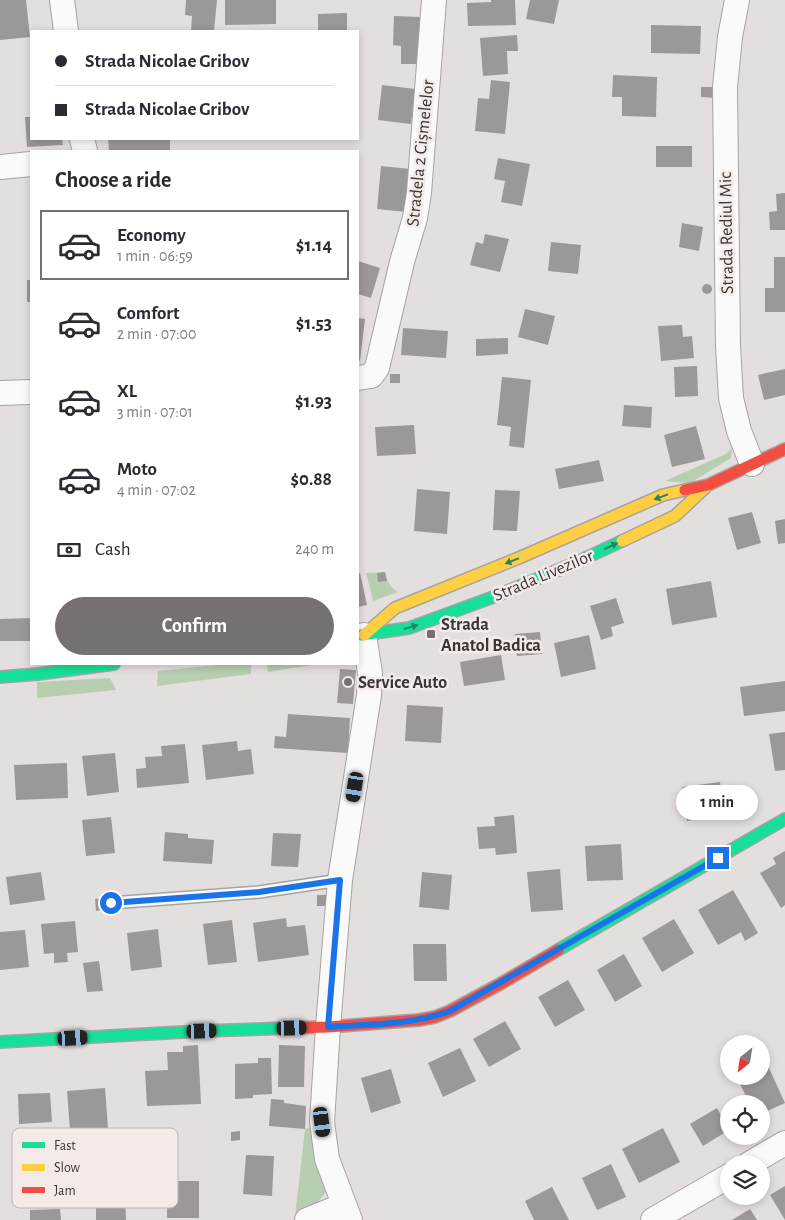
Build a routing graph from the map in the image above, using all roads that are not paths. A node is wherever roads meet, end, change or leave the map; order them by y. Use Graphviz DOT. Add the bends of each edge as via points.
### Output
graph roads {
  1 [pos="62,0"];
  2 [pos="434,0"];
  3 [pos="737,0"];
  4 [pos="66,30"];
  5 [pos="30,164"];
  6 [pos="0,167"];
  7 [pos="359,378"];
  8 [pos="30,392"];
  9 [pos="0,393"];
  10 [pos="785,449"];
  11 [pos="752,464"];
  12 [pos="708,485"];
  13 [pos="361,636"];
  14 [pos="106,665"];
  15 [pos="0,677"];
  16 [pos="785,819"];
  17 [pos="340,880"];
  18 [pos="111,903"];
  19 [pos="328,1027"];
  20 [pos="0,1042"];
  21 [pos="785,1143"];
  22 [pos="764,1155"];
  23 [pos="720,1181"];
  24 [pos="347,1212"];
  25 [pos="307,1220"];
  26 [pos="652,1220"];
  1 -- 4 [label="street"];
  2 -- 7 [label="street, Stradela 2 Cișmelelor" via="415,218 377,368 370,376"];
  3 -- 11 [label="street, Strada Rediul Mic" via="725,88 728,346 731,398"];
  5 -- 6 [label="street"];
  8 -- 9 [label="street"];
  10 -- 11 [label="street, Strada Livezilor"];
  11 -- 12 [label="street, Strada Livezilor"];
  12 -- 13 [label="street, Strada Livezilor, one-way" via="663,495 395,608"];
  13 -- 12 [label="street, Strada Livezilor, one-way" via="409,628 575,563 675,516"];
  13 -- 17 [label="street" via="370,673 369,695"];
  14 -- 15 [label="street"];
  16 -- 19 [label="street" via="450,1011 419,1020"];
  17 -- 18 [label="lane" via="259,892"];
  17 -- 19 [label="street"];
  19 -- 20 [label="street"];
  19 -- 24 [label="street" via="322,1122 327,1159"];
  21 -- 22 [label="street"];
  23 -- 26 [label="street"];
  24 -- 25 [label="street"];
}
